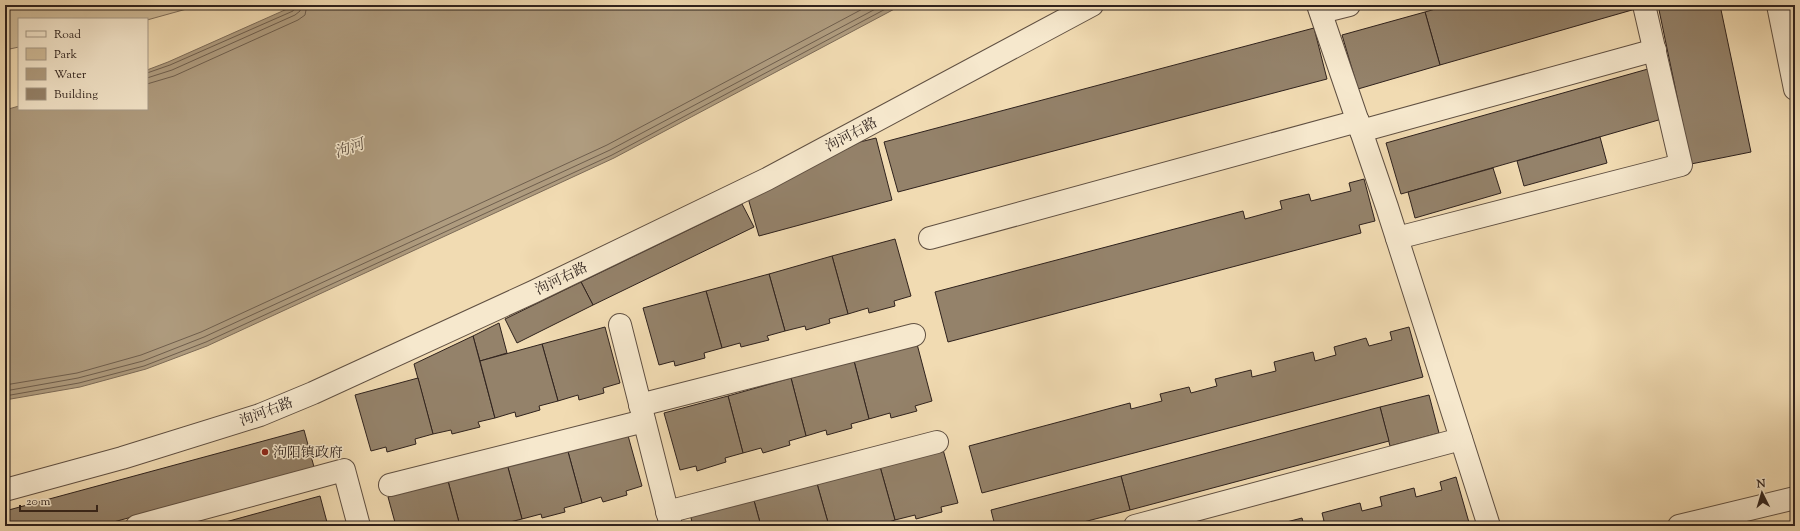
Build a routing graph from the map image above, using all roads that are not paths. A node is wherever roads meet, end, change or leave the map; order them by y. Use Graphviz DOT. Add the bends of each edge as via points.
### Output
graph roads {
  1 [pos="1092,5"];
  2 [pos="1349,5"];
  3 [pos="1644,5"];
  4 [pos="1778,5"];
  5 [pos="1319,9"];
  6 [pos="1655,50"];
  7 [pos="1795,88"];
  8 [pos="1359,126"];
  9 [pos="930,238"];
  10 [pos="1397,238"];
  11 [pos="620,325"];
  12 [pos="914,335"];
  13 [pos="642,413"];
  14 [pos="1461,439"];
  15 [pos="937,442"];
  16 [pos="390,485"];
  17 [pos="5,490"];
  18 [pos="1795,498"];
  19 [pos="667,522"];
  20 [pos="137,526"];
  21 [pos="359,526"];
  22 [pos="1135,526"];
  23 [pos="1489,526"];
  24 [pos="1679,526"];
  1 -- 17 [label="street, 泃河右路" via="766,179 533,292 313,393 260,415 122,458"];
  2 -- 5 [label="street"];
  3 -- 6 [label="street"];
  4 -- 7 [label="street"];
  5 -- 8 [label="street"];
  6 -- 8 [label="street"];
  6 -- 10 [label="street" via="1681,165"];
  8 -- 9 [label="street"];
  8 -- 10 [label="street"];
  10 -- 14 [label="street"];
  11 -- 13 [label="street"];
  12 -- 13 [label="street"];
  13 -- 16 [label="street"];
  13 -- 19 [label="street"];
  14 -- 22 [label="street"];
  14 -- 23 [label="street"];
  15 -- 19 [label="street"];
  18 -- 24 [label="street"];
  20 -- 21 [label="street" via="344,470"];
}
